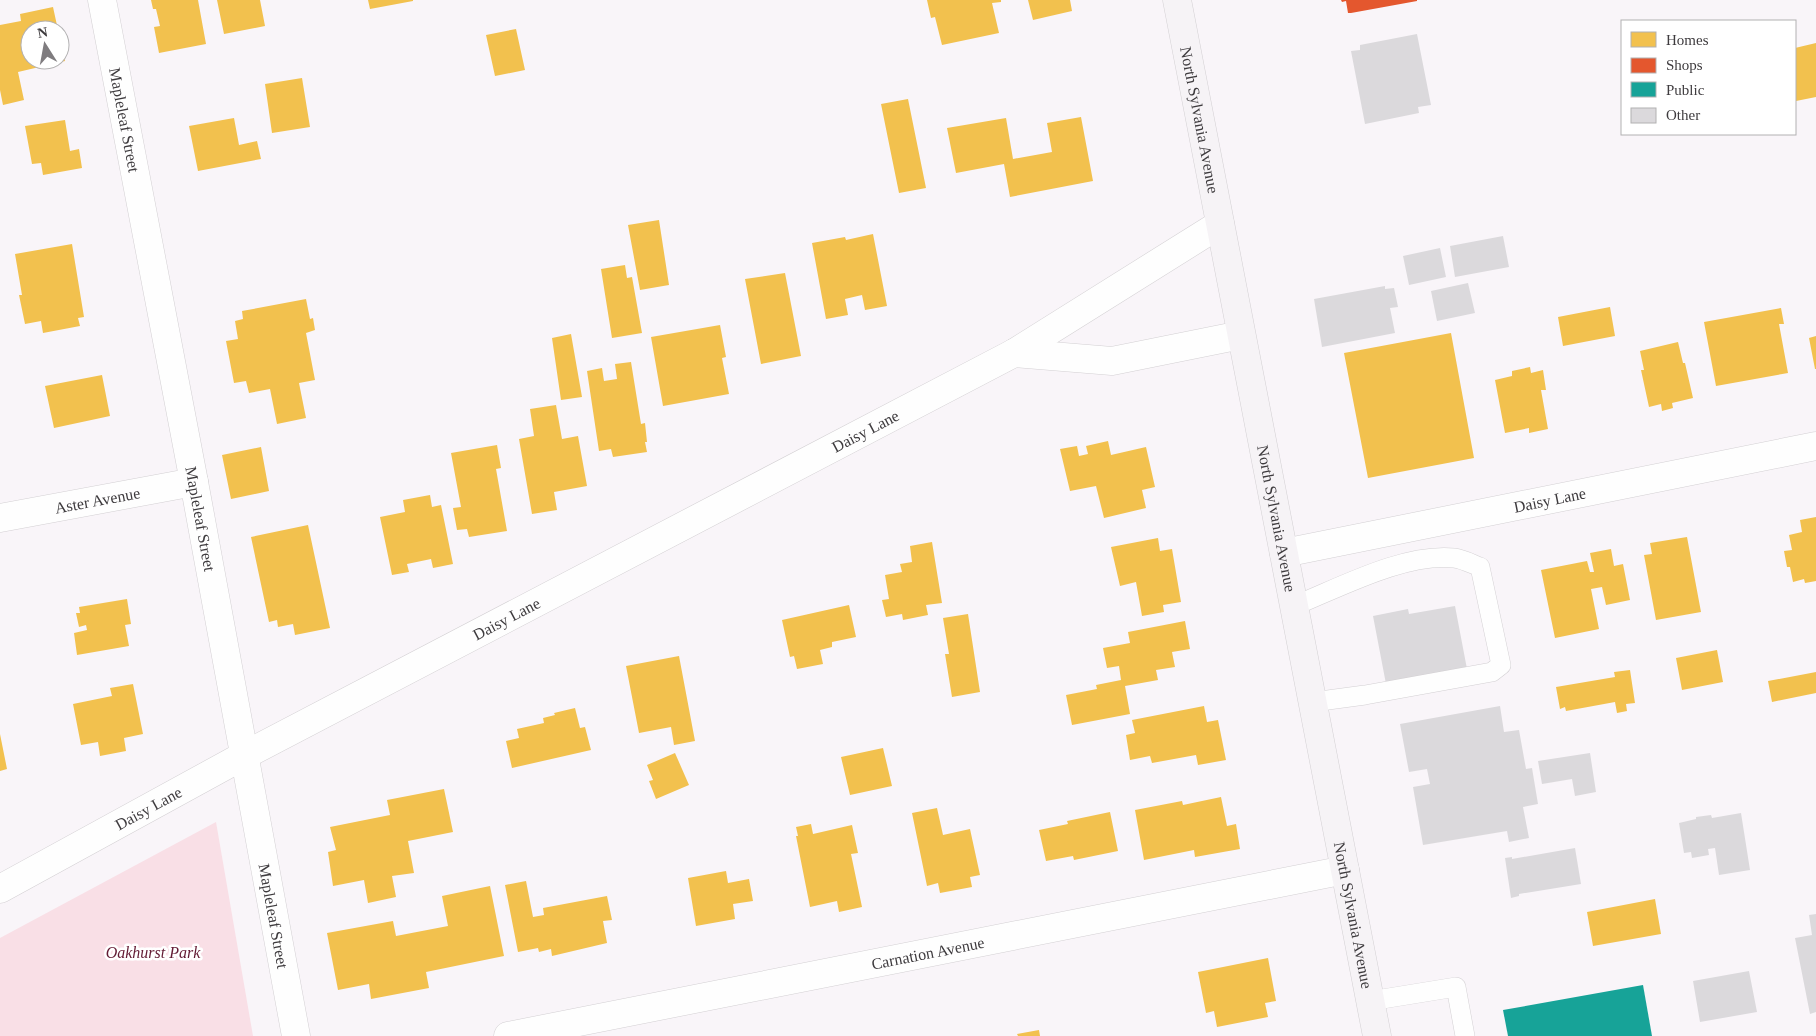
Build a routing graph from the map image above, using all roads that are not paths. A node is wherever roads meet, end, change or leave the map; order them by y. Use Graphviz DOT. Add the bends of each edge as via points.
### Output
graph roads {
  1 [pos="102,0"];
  2 [pos="1177,0"];
  3 [pos="1220,224"];
  4 [pos="1241,335"];
  5 [pos="1014,352"];
  6 [pos="1816,446"];
  7 [pos="194,482"];
  8 [pos="0,518"];
  9 [pos="1284,553"];
  10 [pos="1294,606"];
  11 [pos="1313,702"];
  12 [pos="243,756"];
  13 [pos="1345,870"];
  14 [pos="0,889"];
  15 [pos="1370,1001"];
  16 [pos="296,1036"];
  17 [pos="508,1036"];
  18 [pos="1377,1036"];
  19 [pos="1465,1036"];
  1 -- 7 [label="street, Mapleleaf Street"];
  2 -- 3 [label="main road, North Sylvania Avenue"];
  3 -- 4 [label="main road, North Sylvania Avenue"];
  3 -- 5 [label="street, Daisy Lane"];
  4 -- 5 [label="street" via="1112,361"];
  4 -- 9 [label="main road, North Sylvania Avenue"];
  5 -- 12 [label="street, Daisy Lane"];
  6 -- 9 [label="street, Daisy Lane"];
  7 -- 8 [label="street, Aster Avenue"];
  7 -- 12 [label="street, Mapleleaf Street"];
  9 -- 10 [label="main road, North Sylvania Avenue"];
  10 -- 11 [label="main road, North Sylvania Avenue"];
  10 -- 11 [label="lane" via="1394,565 1430,558 1456,558 1480,567 1501,665 1492,672"];
  11 -- 13 [label="main road, North Sylvania Avenue"];
  12 -- 14 [label="street, Daisy Lane"];
  12 -- 16 [label="street, Mapleleaf Street"];
  13 -- 15 [label="main road, North Sylvania Avenue"];
  13 -- 17 [label="street, Carnation Avenue"];
  15 -- 18 [label="main road, North Sylvania Avenue"];
  15 -- 19 [label="lane" via="1456,987"];
}
